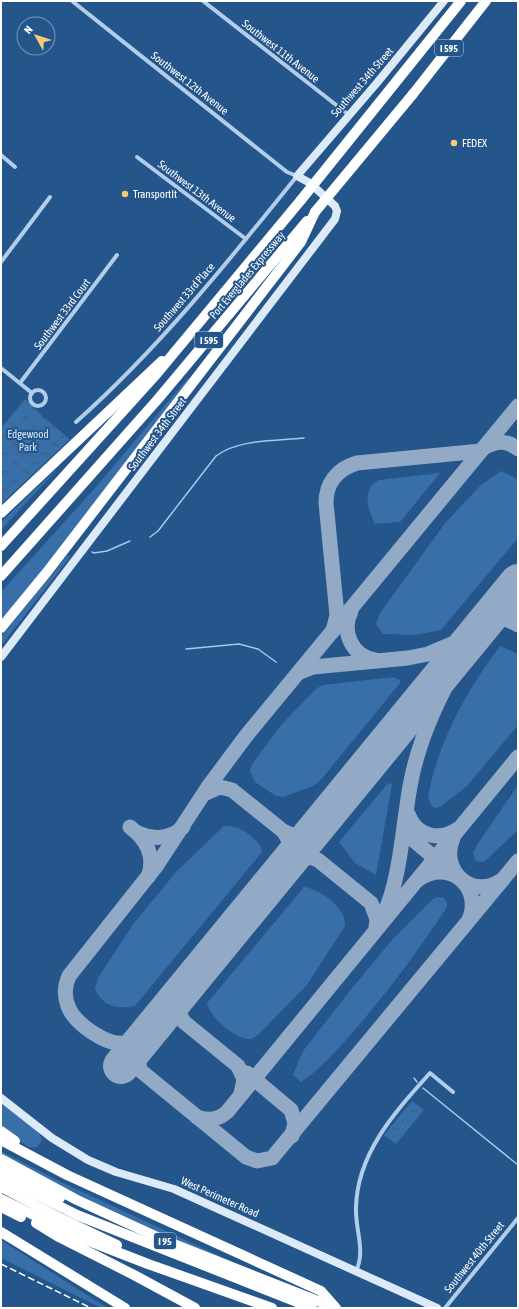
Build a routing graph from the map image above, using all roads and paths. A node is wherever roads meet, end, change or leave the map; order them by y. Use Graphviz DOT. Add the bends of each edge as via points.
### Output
graph roads {
  1 [pos="72,1"];
  2 [pos="202,1"];
  3 [pos="444,1"];
  4 [pos="460,1"];
  5 [pos="486,1"];
  6 [pos="349,115"];
  7 [pos="1,155"];
  8 [pos="137,156"];
  9 [pos="15,167"];
  10 [pos="297,176"];
  11 [pos="50,197"];
  12 [pos="315,212"];
  13 [pos="246,239"];
  14 [pos="117,255"];
  15 [pos="1,262"];
  16 [pos="180,346"];
  17 [pos="1,368"];
  18 [pos="20,383"];
  19 [pos="32,393"];
  20 [pos="76,422"];
  21 [pos="1,513"];
  22 [pos="1,546"];
  23 [pos="1,576"];
  24 [pos="1,628"];
  25 [pos="1,657"];
  26 [pos="453,1092"];
  27 [pos="1,1098"];
  28 [pos="1,1132"];
  29 [pos="1,1140"];
  30 [pos="1,1159"];
  31 [pos="1,1167"];
  32 [pos="67,1175"];
  33 [pos="1,1177"];
  34 [pos="1,1187"];
  35 [pos="1,1199"];
  36 [pos="1,1207"];
  37 [pos="518,1218"];
  38 [pos="36,1223"];
  39 [pos="1,1232"];
  40 [pos="149,1244"];
  41 [pos="356,1271"];
  42 [pos="186,1278"];
  43 [pos="125,1308"];
  44 [pos="195,1308"];
  45 [pos="258,1308"];
  46 [pos="272,1308"];
  47 [pos="312,1308"];
  48 [pos="336,1308"];
  49 [pos="438,1308"];
  50 [pos="445,1308"];
  1 -- 10 [label="street, Southwest 12th Avenue" via="287,172"];
  2 -- 6 [label="street, Southwest 11th Avenue"];
  3 -- 6 [label="street, Southwest 34th Street"];
  4 -- 16 [label="highway, Port Everglades Expressway / I 595, bridge"];
  5 -- 12 [label="highway, Port Everglades Expressway / I 595, bridge"];
  6 -- 10 [label="street, Southwest 34th Street"];
  7 -- 9 [label="street"];
  8 -- 13 [label="street, Southwest 13th Avenue"];
  10 -- 13 [label="street, Southwest 33rd Place"];
  10 -- 25 [label="street, Southwest 34th Street" via="310,183 335,206 337,214 331,224"];
  11 -- 15 [label="street"];
  12 -- 23 [label="highway, Port Everglades Expressway / I 595" via="158,399"];
  12 -- 24 [label="highway" via="301,242 52,566"];
  13 -- 20 [label="street, Southwest 33rd Place" via="143,358"];
  14 -- 18 [label="street, Southwest 33rd Court"];
  16 -- 21 [label="highway" via="151,370"];
  16 -- 22 [label="highway, Port Everglades Expressway / I 595"];
  17 -- 18 [label="street"];
  18 -- 19 [label="street"];
  19 -- 19 [label="street" via="37,390 44,392 47,397 45,402 39,406 34,404 30,398"];
  26 -- 41 [label="street" via="430,1073 383,1130 365,1161 356,1204 361,1251"];
  27 -- 41 [label="street, West Perimeter Road" via="52,1138 88,1160 116,1172 158,1182"];
  28 -- 32 [label="highway"];
  29 -- 32 [label="highway"];
  30 -- 48 [label="highway, I 95" via="77,1200 166,1241"];
  31 -- 40 [label="highway"];
  32 -- 48 [label="highway" via="322,1291"];
  33 -- 40 [label="highway" via="77,1215"];
  34 -- 42 [label="highway" via="112,1243 168,1265"];
  35 -- 42 [label="highway" via="76,1236"];
  36 -- 38 [label="highway"];
  37 -- 50 [label="street, Southwest 40th Street"];
  38 -- 44 [label="highway" via="56,1236"];
  38 -- 45 [label="highway" via="134,1264"];
  39 -- 43 [label="highway"];
  40 -- 47 [label="highway"];
  41 -- 49 [label="street, West Perimeter Road"];
  42 -- 46 [label="highway"];
}
